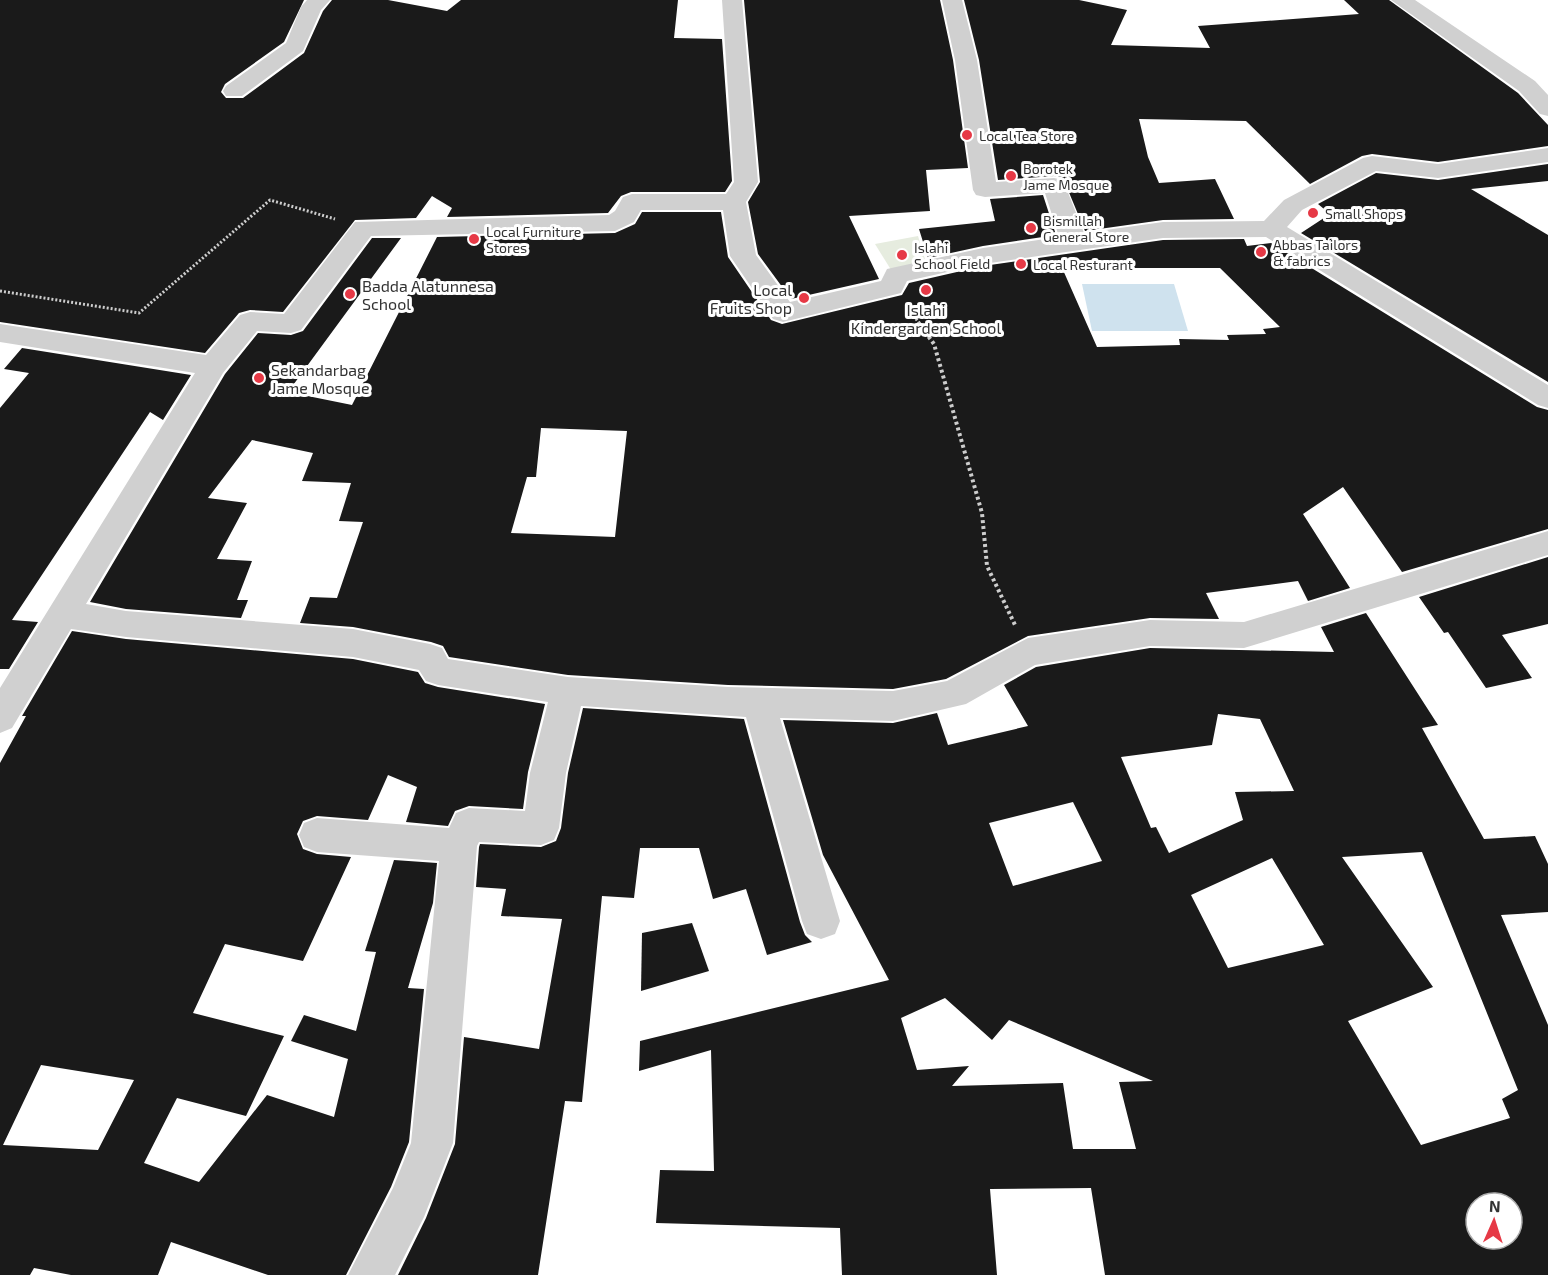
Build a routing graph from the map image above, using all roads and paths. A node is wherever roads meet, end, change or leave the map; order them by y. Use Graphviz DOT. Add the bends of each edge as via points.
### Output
graph roads {
  1 [pos="320,0"];
  2 [pos="732,0"];
  3 [pos="952,0"];
  4 [pos="1437,0"];
  5 [pos="1405,3"];
  6 [pos="234,91"];
  7 [pos="1548,109"];
  8 [pos="1548,155"];
  9 [pos="734,202"];
  10 [pos="364,228"];
  11 [pos="1271,229"];
  12 [pos="1074,242"];
  13 [pos="892,287"];
  14 [pos="0,291"];
  15 [pos="0,333"];
  16 [pos="213,366"];
  17 [pos="1548,398"];
  18 [pos="1548,543"];
  19 [pos="63,614"];
  20 [pos="1028,652"];
  21 [pos="568,691"];
  22 [pos="759,703"];
  23 [pos="0,718"];
  24 [pos="317,835"];
  25 [pos="459,846"];
  26 [pos="821,921"];
  27 [pos="370,1275"];
  1 -- 6 [label="street" via="312,7 296,46"];
  2 -- 9 [label="street" via="746,182"];
  3 -- 12 [label="street" via="966,60 985,190 1054,185"];
  4 -- 5 [label="street"];
  5 -- 7 [label="street" via="1527,86"];
  8 -- 11 [label="street" via="1437,171 1372,162 1293,205"];
  9 -- 10 [label="street" via="632,202 625,216 615,223"];
  9 -- 13 [label="street" via="742,256 783,314"];
  10 -- 14 [label="path" via="270,200 139,314"];
  10 -- 16 [label="street" via="291,324 250,321"];
  11 -- 12 [label="street" via="1163,230"];
  11 -- 17 [label="street"];
  12 -- 13 [label="street" via="896,275"];
  13 -- 20 [label="path" via="934,344 982,513 987,566"];
  15 -- 16 [label="street"];
  16 -- 19 [label="street"];
  18 -- 20 [label="street" via="1245,635 1150,633"];
  19 -- 21 [label="street" via="126,624 353,643 430,658 438,671"];
  19 -- 23 [label="street"];
  20 -- 22 [label="street" via="954,694 893,706"];
  21 -- 22 [label="street"];
  21 -- 25 [label="street" via="548,773 541,828 469,825"];
  22 -- 26 [label="street"];
  24 -- 25 [label="street"];
  25 -- 27 [label="street" via="432,1143 410,1202"];
}
